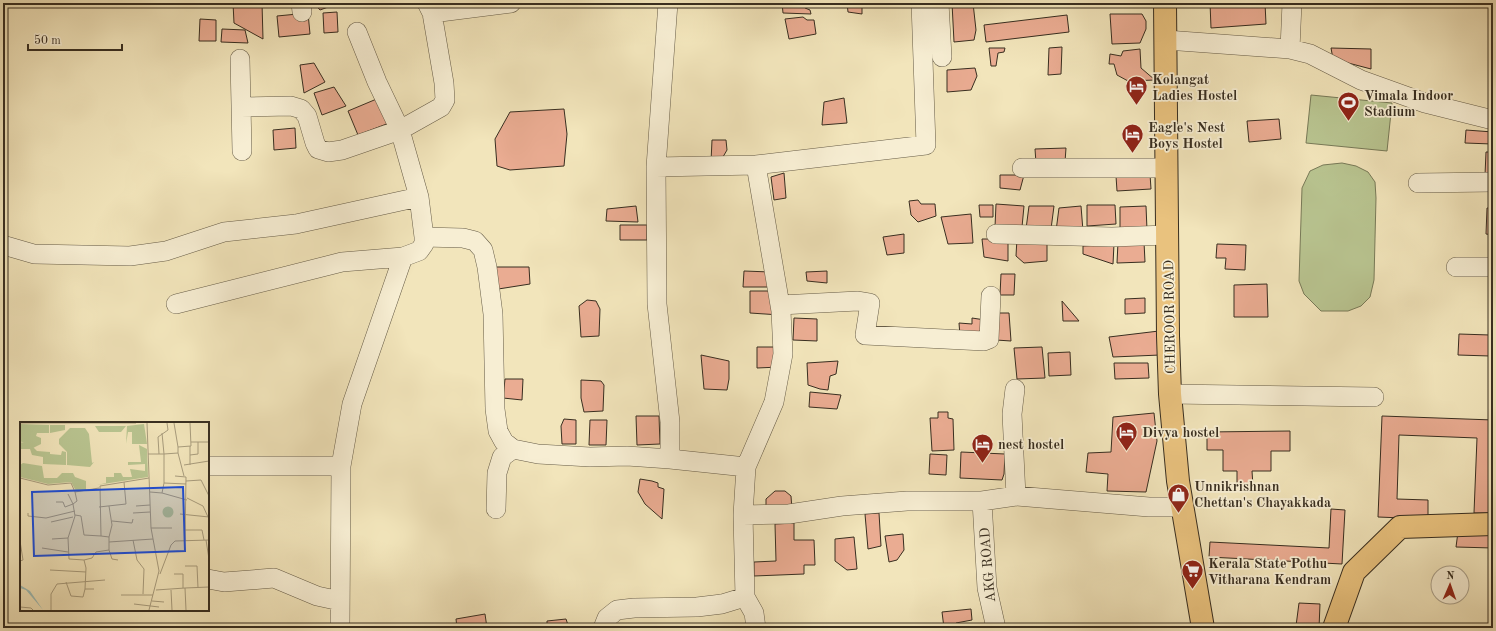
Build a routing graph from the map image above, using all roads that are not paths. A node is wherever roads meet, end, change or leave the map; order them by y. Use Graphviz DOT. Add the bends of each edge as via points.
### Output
graph roads {
  1 [pos="510,3"];
  2 [pos="668,3"];
  3 [pos="920,3"];
  4 [pos="939,3"];
  5 [pos="1165,3"];
  6 [pos="1292,3"];
  7 [pos="430,8"];
  8 [pos="357,32"];
  9 [pos="1166,40"];
  10 [pos="1290,49"];
  11 [pos="942,57"];
  12 [pos="240,59"];
  13 [pos="241,107"];
  14 [pos="1493,120"];
  15 [pos="400,130"];
  16 [pos="242,151"];
  17 [pos="756,166"];
  18 [pos="656,167"];
  19 [pos="1022,168"];
  20 [pos="1167,168"];
  21 [pos="1493,182"];
  22 [pos="1418,183"];
  23 [pos="419,196"];
  24 [pos="996,234"];
  25 [pos="1167,235"];
  26 [pos="424,237"];
  27 [pos="3,245"];
  28 [pos="403,257"];
  29 [pos="1456,267"];
  30 [pos="1493,267"];
  31 [pos="991,296"];
  32 [pos="176,304"];
  33 [pos="780,305"];
  34 [pos="1015,389"];
  35 [pos="1170,394"];
  36 [pos="1374,397"];
  37 [pos="514,449"];
  38 [pos="670,459"];
  39 [pos="209,466"];
  40 [pos="341,466"];
  41 [pos="746,467"];
  42 [pos="1016,496"];
  43 [pos="982,501"];
  44 [pos="1183,508"];
  45 [pos="496,509"];
  46 [pos="743,515"];
  47 [pos="1493,524"];
  48 [pos="209,579"];
  49 [pos="745,597"];
  50 [pos="340,601"];
  51 [pos="340,628"];
  52 [pos="603,628"];
  53 [pos="756,628"];
  54 [pos="996,628"];
  55 [pos="1202,628"];
  56 [pos="1334,628"];
  1 -- 7 [label="street"];
  2 -- 18 [label="street"];
  3 -- 17 [label="street" via="926,145"];
  4 -- 11 [label="street"];
  5 -- 9 [label="main road, CHEROOR ROAD"];
  6 -- 10 [label="street"];
  7 -- 15 [label="street" via="445,100 441,107"];
  8 -- 15 [label="street"];
  9 -- 10 [label="street"];
  9 -- 20 [label="main road, CHEROOR ROAD"];
  10 -- 14 [label="street" via="1310,54 1361,80 1425,103"];
  12 -- 13 [label="street"];
  13 -- 15 [label="street" via="291,106 301,109 307,116 318,148 328,152 342,150"];
  13 -- 16 [label="street"];
  15 -- 23 [label="street"];
  17 -- 18 [label="street"];
  17 -- 33 [label="street"];
  18 -- 38 [label="street" via="657,304 670,422"];
  19 -- 20 [label="street"];
  20 -- 25 [label="main road, CHEROOR ROAD"];
  21 -- 22 [label="street"];
  23 -- 26 [label="street"];
  23 -- 27 [label="street" via="296,224 224,232 166,251 130,256 34,254"];
  24 -- 25 [label="street" via="1112,237"];
  25 -- 35 [label="main road, CHEROOR ROAD"];
  26 -- 28 [label="street" via="424,244 419,251"];
  26 -- 37 [label="street" via="463,238 475,241 483,250 493,314 495,409 498,431 504,442"];
  28 -- 32 [label="street" via="342,262"];
  28 -- 40 [label="street" via="352,404"];
  29 -- 30 [label="street"];
  31 -- 33 [label="street" via="989,339 984,341 865,335 870,303 858,301"];
  33 -- 41 [label="street" via="783,354 774,402"];
  34 -- 42 [label="street" via="1012,414"];
  35 -- 36 [label="street"];
  35 -- 44 [label="main road, CHEROOR ROAD"];
  37 -- 38 [label="street" via="590,457"];
  37 -- 45 [label="street" via="502,457 497,473"];
  38 -- 41 [label="street"];
  39 -- 40 [label="street"];
  40 -- 50 [label="street"];
  41 -- 46 [label="street"];
  42 -- 43 [label="street"];
  42 -- 44 [label="street"];
  43 -- 46 [label="street" via="907,501 842,506 789,514"];
  43 -- 54 [label="street, AKG ROAD" via="987,588"];
  44 -- 55 [label="main road, CHEROOR ROAD"];
  46 -- 49 [label="street"];
  47 -- 56 [label="main road" via="1400,528 1354,572"];
  48 -- 50 [label="street" via="224,582 274,578 317,596"];
  49 -- 52 [label="street" via="722,604 698,607 618,610 607,618"];
  49 -- 53 [label="street" via="754,613"];
  50 -- 51 [label="street"];
}
